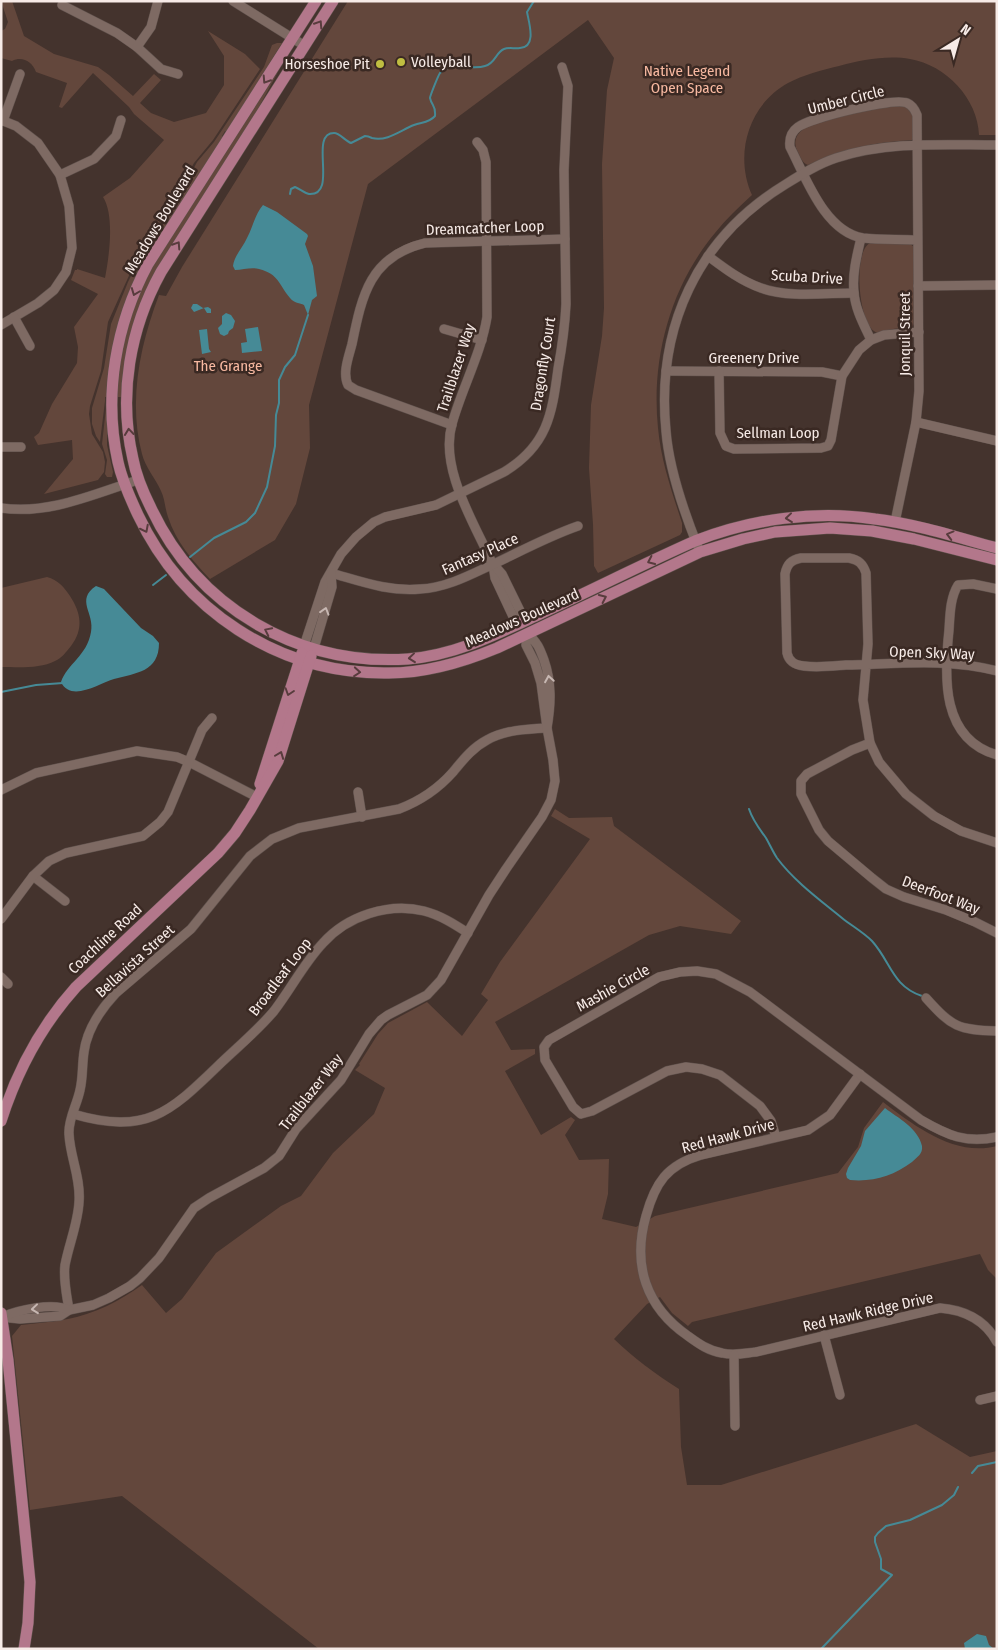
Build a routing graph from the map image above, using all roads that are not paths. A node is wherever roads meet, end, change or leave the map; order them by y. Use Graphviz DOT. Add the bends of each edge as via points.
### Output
graph roads {
  1 [pos="158,1"];
  2 [pos="232,1"];
  3 [pos="316,1"];
  4 [pos="333,1"];
  5 [pos="62,5"];
  6 [pos="292,38"];
  7 [pos="305,46"];
  8 [pos="137,47"];
  9 [pos="562,66"];
  10 [pos="20,74"];
  11 [pos="178,74"];
  12 [pos="2,120"];
  13 [pos="121,120"];
  14 [pos="477,142"];
  15 [pos="918,144"];
  16 [pos="997,145"];
  17 [pos="803,173"];
  18 [pos="60,175"];
  19 [pos="861,238"];
  20 [pos="564,239"];
  21 [pos="487,240"];
  22 [pos="917,240"];
  23 [pos="708,256"];
  24 [pos="997,285"];
  25 [pos="918,286"];
  26 [pos="854,293"];
  27 [pos="14,317"];
  28 [pos="1,325"];
  29 [pos="444,329"];
  30 [pos="919,332"];
  31 [pos="482,340"];
  32 [pos="871,340"];
  33 [pos="30,346"];
  34 [pos="666,371"];
  35 [pos="719,371"];
  36 [pos="842,376"];
  37 [pos="916,422"];
  38 [pos="452,425"];
  39 [pos="997,441"];
  40 [pos="1,447"];
  41 [pos="21,447"];
  42 [pos="138,480"];
  43 [pos="125,484"];
  44 [pos="460,493"];
  45 [pos="1,508"];
  46 [pos="895,522"];
  47 [pos="578,526"];
  48 [pos="810,529"];
  49 [pos="698,546"];
  50 [pos="997,548"];
  51 [pos="997,560"];
  52 [pos="493,565"];
  53 [pos="331,573"];
  54 [pos="997,590"];
  55 [pos="581,596"];
  56 [pos="521,623"];
  57 [pos="527,634"];
  58 [pos="309,647"];
  59 [pos="304,661"];
  60 [pos="946,664"];
  61 [pos="867,665"];
  62 [pos="997,670"];
  63 [pos="212,718"];
  64 [pos="547,728"];
  65 [pos="870,743"];
  66 [pos="997,755"];
  67 [pos="189,762"];
  68 [pos="1,790"];
  69 [pos="358,792"];
  70 [pos="257,797"];
  71 [pos="362,818"];
  72 [pos="997,843"];
  73 [pos="33,876"];
  74 [pos="65,901"];
  75 [pos="1,919"];
  76 [pos="468,932"];
  77 [pos="997,933"];
  78 [pos="926,998"];
  79 [pos="997,1031"];
  80 [pos="860,1074"];
  81 [pos="73,1114"];
  82 [pos="1,1121"];
  83 [pos="776,1137"];
  84 [pos="997,1137"];
  85 [pos="69,1310"];
  86 [pos="1,1313"];
  87 [pos="2,1317"];
  88 [pos="824,1336"];
  89 [pos="997,1342"];
  90 [pos="734,1354"];
  91 [pos="840,1395"];
  92 [pos="997,1396"];
  93 [pos="980,1400"];
  94 [pos="735,1426"];
  95 [pos="24,1649"];
  1 -- 8 [label="street" via="151,27"];
  2 -- 6 [label="street"];
  3 -- 6 [label="main road, Meadows Boulevard"];
  7 -- 4 [label="main road, Meadows Boulevard, one-way"];
  5 -- 8 [label="street"];
  6 -- 7 [label="street"];
  6 -- 43 [label="main road, Meadows Boulevard, one-way" via="155,254 134,295 116,354 113,382 116,447"];
  42 -- 7 [label="main road, Meadows Boulevard, one-way" via="128,428 127,383 130,357 147,300 167,261"];
  8 -- 11 [label="street" via="161,69"];
  9 -- 20 [label="street, Dragonfly Court" via="568,86"];
  10 -- 12 [label="street"];
  12 -- 18 [label="street" via="38,143"];
  13 -- 18 [label="street" via="116,136 94,159"];
  14 -- 21 [label="street, Trailblazer Way" via="486,162"];
  15 -- 16 [label="street"];
  15 -- 17 [label="street" via="854,153"];
  15 -- 17 [label="street, Umber Circle" via="917,114 912,107 902,102 869,105 796,128 790,147"];
  15 -- 22 [label="street, Jonquil Street"];
  17 -- 19 [label="street" via="827,216 836,226"];
  17 -- 23 [label="street" via="755,204"];
  18 -- 27 [label="street" via="69,206 72,248 66,272 54,290 38,304"];
  19 -- 22 [label="street"];
  19 -- 26 [label="street"];
  20 -- 21 [label="street, Dreamcatcher Loop"];
  20 -- 44 [label="street, Dragonfly Court" via="565,324 553,404 546,425 537,443 513,467"];
  21 -- 31 [label="street, Trailblazer Way" via="488,304"];
  21 -- 38 [label="street, Dreamcatcher Loop" via="425,243 404,250 384,264 370,281 362,299 346,372 351,388"];
  22 -- 25 [label="street, Jonquil Street"];
  23 -- 26 [label="street, Scuba Drive" via="762,289 807,294"];
  23 -- 34 [label="street" via="679,313"];
  24 -- 25 [label="street"];
  25 -- 30 [label="street, Jonquil Street"];
  26 -- 32 [label="street"];
  27 -- 28 [label="street"];
  27 -- 33 [label="street"];
  29 -- 31 [label="street"];
  30 -- 32 [label="street" via="884,334"];
  30 -- 37 [label="street, Jonquil Street"];
  31 -- 38 [label="street, Trailblazer Way"];
  32 -- 36 [label="street, Sellman Loop" via="859,350"];
  34 -- 35 [label="street, Greenery Drive"];
  34 -- 49 [label="street" via="664,401 670,459"];
  35 -- 36 [label="street, Greenery Drive" via="822,372"];
  35 -- 36 [label="street, Sellman Loop" via="720,433 726,446 734,448 828,446 832,440"];
  37 -- 39 [label="street"];
  37 -- 46 [label="street, Jonquil Street"];
  38 -- 44 [label="street, Trailblazer Way" via="450,456"];
  40 -- 41 [label="street"];
  42 -- 43 [label="street"];
  58 -- 42 [label="main road, Meadows Boulevard, one-way" via="256,624 199,580 166,538"];
  43 -- 45 [label="street" via="49,507"];
  43 -- 59 [label="main road, Meadows Boulevard, one-way" via="154,546 188,590 236,630"];
  44 -- 52 [label="street, Trailblazer Way"];
  44 -- 53 [label="street, Dragonfly Court" via="436,505 397,513 374,522 348,545"];
  46 -- 48 [label="main road" via="890,526 821,524"];
  46 -- 49 [label="main road, Meadows Boulevard, one-way" via="839,515 790,518 740,527"];
  50 -- 46 [label="main road, Meadows Boulevard, one-way"];
  47 -- 52 [label="street, Fantasy Place"];
  48 -- 49 [label="main road, Meadows Boulevard"];
  48 -- 51 [label="main road, Meadows Boulevard" via="852,529 892,534"];
  49 -- 55 [label="main road, Meadows Boulevard, one-way"];
  57 -- 49 [label="main road, Meadows Boulevard, one-way"];
  52 -- 53 [label="street, Fantasy Place" via="446,584 420,590 385,588"];
  52 -- 56 [label="street, Trailblazer Way" via="502,574"];
  53 -- 58 [label="street, Dragonfly Court" via="332,587"];
  54 -- 60 [label="street" via="974,584 958,585 952,600"];
  55 -- 56 [label="main road, Meadows Boulevard"];
  55 -- 57 [label="main road" via="529,625"];
  56 -- 58 [label="main road, Meadows Boulevard, one-way" via="458,650 408,659 353,658"];
  59 -- 57 [label="main road, Meadows Boulevard, one-way" via="364,672 422,670 477,657"];
  57 -- 64 [label="street, Trailblazer Way" via="526,645 542,683"];
  58 -- 59 [label="main road, Coachline Road"];
  59 -- 70 [label="main road, Coachline Road" via="278,760"];
  60 -- 61 [label="street, Open Sky Way"];
  60 -- 62 [label="street, Open Sky Way"];
  60 -- 66 [label="street" via="955,720 976,746"];
  61 -- 61 [label="street, Open Sky Way" via="804,666 789,659 785,574 789,563 801,558 849,558 862,562 866,573"];
  61 -- 65 [label="street" via="864,700"];
  63 -- 67 [label="street" via="202,730"];
  64 -- 71 [label="street, Bellavista Street" via="522,729 487,740 468,754 440,784 414,803"];
  64 -- 76 [label="street, Trailblazer Way" via="555,773 548,808"];
  65 -- 72 [label="street" via="879,762 906,794 934,816 961,831"];
  65 -- 77 [label="street, Deerfoot Way" via="807,774 801,781 800,794 819,830 886,889 946,910"];
  67 -- 68 [label="street" via="177,757 137,752 36,773"];
  67 -- 70 [label="street"];
  67 -- 73 [label="street" via="168,812 143,836 66,853 49,861"];
  69 -- 71 [label="street"];
  70 -- 82 [label="main road, Coachline Road" via="244,822 218,853 64,1001 25,1060"];
  71 -- 81 [label="street, Bellavista Street" via="299,828 260,847 202,917 116,993 100,1012 88,1036 81,1088"];
  73 -- 74 [label="street"];
  73 -- 75 [label="street"];
  76 -- 81 [label="street, Broadleaf Loop" via="434,914 406,909 352,920 323,942 267,1019 178,1103 154,1116 127,1122"];
  76 -- 85 [label="street, Trailblazer Way" via="434,988 388,1015 376,1026 341,1080 296,1129 279,1156 194,1208 159,1258 130,1286 93,1305"];
  78 -- 79 [label="street" via="951,1023 971,1030"];
  80 -- 83 [label="street, Red Hawk Drive" via="823,1120 808,1130"];
  80 -- 83 [label="street, Mashie Circle" via="750,992 716,974 697,971 659,977 549,1040 544,1047 545,1060 572,1107 581,1114 667,1071 702,1068 720,1075 760,1106 772,1122"];
  80 -- 84 [label="street, Mashie Circle" via="940,1131 972,1140"];
  81 -- 85 [label="street, Bellavista Street" via="69,1137 80,1198 65,1266"];
  83 -- 90 [label="street, Red Hawk Drive" via="687,1159 668,1171 650,1200 643,1228 640,1250 643,1274 659,1308 674,1325 702,1346"];
  85 -- 87 [label="street, Trailblazer Way" via="51,1307"];
  86 -- 87 [label="main road"];
  87 -- 95 [label="main road" via="30,1582"];
  88 -- 89 [label="street, Red Hawk Ridge Drive" via="940,1308 972,1316"];
  88 -- 90 [label="street, Red Hawk Ridge Drive"];
  88 -- 91 [label="street"];
  90 -- 94 [label="street"];
  92 -- 93 [label="street"];
}
